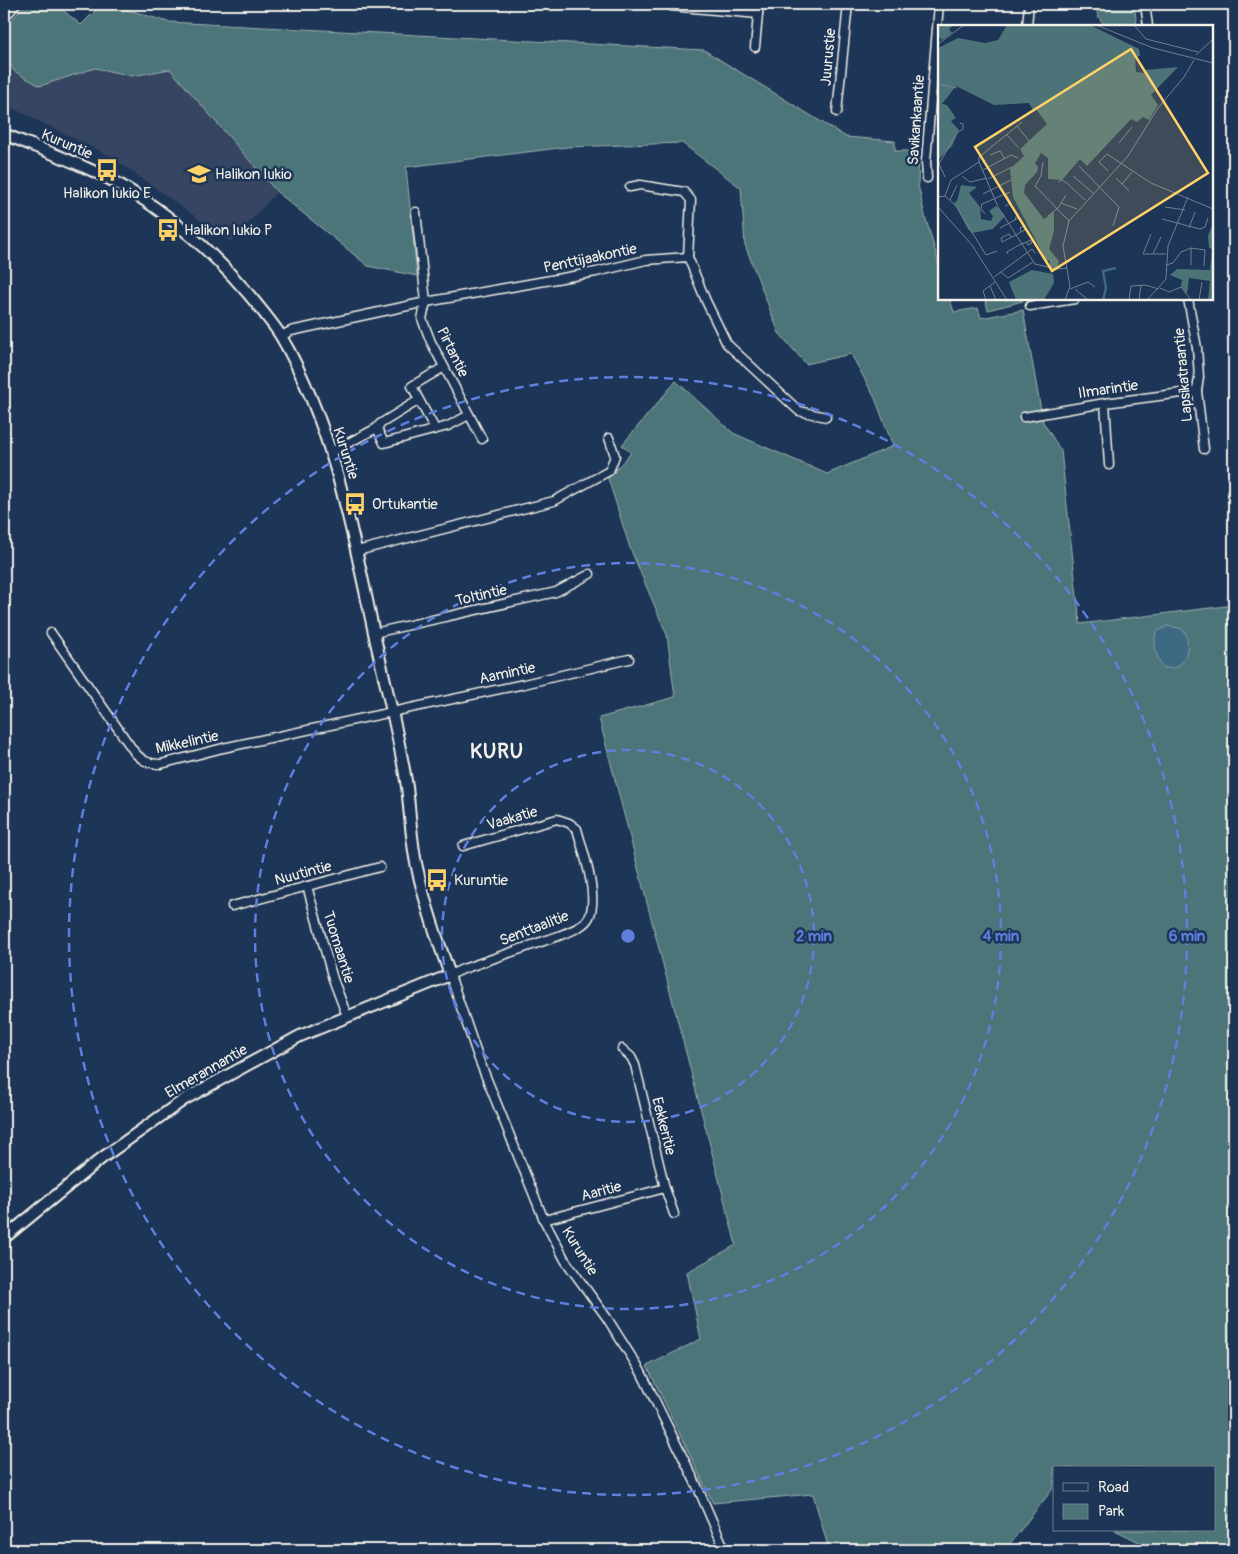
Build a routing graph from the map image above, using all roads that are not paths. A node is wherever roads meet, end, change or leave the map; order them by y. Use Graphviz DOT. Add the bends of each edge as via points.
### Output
graph roads {
  1 [pos="16,4"];
  2 [pos="760,4"];
  3 [pos="848,4"];
  4 [pos="939,4"];
  5 [pos="1029,4"];
  6 [pos="1145,4"];
  7 [pos="671,5"];
  8 [pos="758,14"];
  9 [pos="4,18"];
  10 [pos="938,25"];
  11 [pos="1027,25"];
  12 [pos="1148,25"];
  13 [pos="938,26"];
  14 [pos="755,48"];
  15 [pos="937,48"];
  16 [pos="837,112"];
  17 [pos="4,134"];
  18 [pos="927,178"];
  19 [pos="630,187"];
  20 [pos="416,212"];
  21 [pos="688,257"];
  22 [pos="1069,300"];
  23 [pos="1188,300"];
  24 [pos="426,302"];
  25 [pos="1030,306"];
  26 [pos="281,336"];
  27 [pos="444,367"];
  28 [pos="1197,391"];
  29 [pos="419,400"];
  30 [pos="1106,403"];
  31 [pos="469,414"];
  32 [pos="826,417"];
  33 [pos="1024,417"];
  34 [pos="377,428"];
  35 [pos="435,429"];
  36 [pos="609,438"];
  37 [pos="482,439"];
  38 [pos="1204,448"];
  39 [pos="331,452"];
  40 [pos="1109,465"];
  41 [pos="357,551"];
  42 [pos="590,574"];
  43 [pos="52,632"];
  44 [pos="374,634"];
  45 [pos="629,659"];
  46 [pos="391,712"];
  47 [pos="569,822"];
  48 [pos="463,846"];
  49 [pos="380,867"];
  50 [pos="307,886"];
  51 [pos="232,906"];
  52 [pos="450,975"];
  53 [pos="347,1016"];
  54 [pos="622,1049"];
  55 [pos="666,1188"];
  56 [pos="674,1214"];
  57 [pos="544,1220"];
  58 [pos="4,1238"];
  59 [pos="725,1550"];
  1 -- 9 [label="street"];
  2 -- 8 [label="street"];
  3 -- 16 [label="street, Juurustie"];
  4 -- 10 [label="street, Savikankaantie"];
  5 -- 11 [label="street"];
  6 -- 12 [label="street"];
  7 -- 8 [label="street"];
  8 -- 14 [label="street"];
  13 -- 15 [label="street, Savikankaantie"];
  15 -- 18 [label="street, Savikankaantie"];
  17 -- 26 [label="street, Kuruntie" via="97,173 151,206 194,238 222,265"];
  19 -- 21 [label="street" via="640,184 684,192 692,200"];
  20 -- 24 [label="street, Pirtantie"];
  21 -- 24 [label="street, Penttijaakontie" via="646,260 587,274"];
  21 -- 32 [label="street" via="727,344 799,411"];
  22 -- 25 [label="street"];
  23 -- 28 [label="street, Lapsikatraantie" via="1199,377"];
  24 -- 26 [label="street, Penttijaakontie" via="291,331"];
  24 -- 27 [label="street, Pirtantie" via="422,319"];
  26 -- 39 [label="street, Kuruntie" via="312,399"];
  27 -- 29 [label="street" via="412,386"];
  27 -- 31 [label="street, Pirtantie"];
  28 -- 30 [label="street, Ilmarintie"];
  28 -- 38 [label="street, Lapsikatraantie"];
  29 -- 34 [label="street"];
  29 -- 35 [label="street"];
  30 -- 33 [label="street, Ilmarintie"];
  30 -- 40 [label="street"];
  31 -- 35 [label="street" via="448,426"];
  31 -- 37 [label="street, Pirtantie"];
  34 -- 35 [label="street" via="384,443"];
  34 -- 39 [label="street"];
  36 -- 41 [label="street" via="615,456 609,471 554,501"];
  39 -- 41 [label="street, Kuruntie"];
  41 -- 44 [label="street, Kuruntie"];
  42 -- 44 [label="street, Toltintie" via="556,592"];
  43 -- 46 [label="street, Mikkelintie" via="135,753 151,764"];
  44 -- 46 [label="street, Kuruntie"];
  45 -- 46 [label="street, Aamintie"];
  46 -- 52 [label="street, Kuruntie" via="407,787 416,864"];
  47 -- 48 [label="street, Vaakatie" via="558,819"];
  47 -- 52 [label="street, Senttaalitie" via="576,829 593,895 590,915 576,928 561,935"];
  49 -- 50 [label="street, Nuutintie"];
  50 -- 51 [label="street, Nuutintie"];
  50 -- 53 [label="street, Tuomaantie"];
  52 -- 53 [label="street, Elmerannantie"];
  52 -- 57 [label="street, Kuruntie" via="478,1057"];
  53 -- 58 [label="street, Elmerannantie" via="300,1036 184,1099 102,1158"];
  54 -- 55 [label="street, Eekkeritie" via="635,1065"];
  55 -- 56 [label="street, Eekkeritie"];
  55 -- 57 [label="street, Aaritie"];
  57 -- 59 [label="street, Kuruntie" via="565,1260 641,1372"];
}
